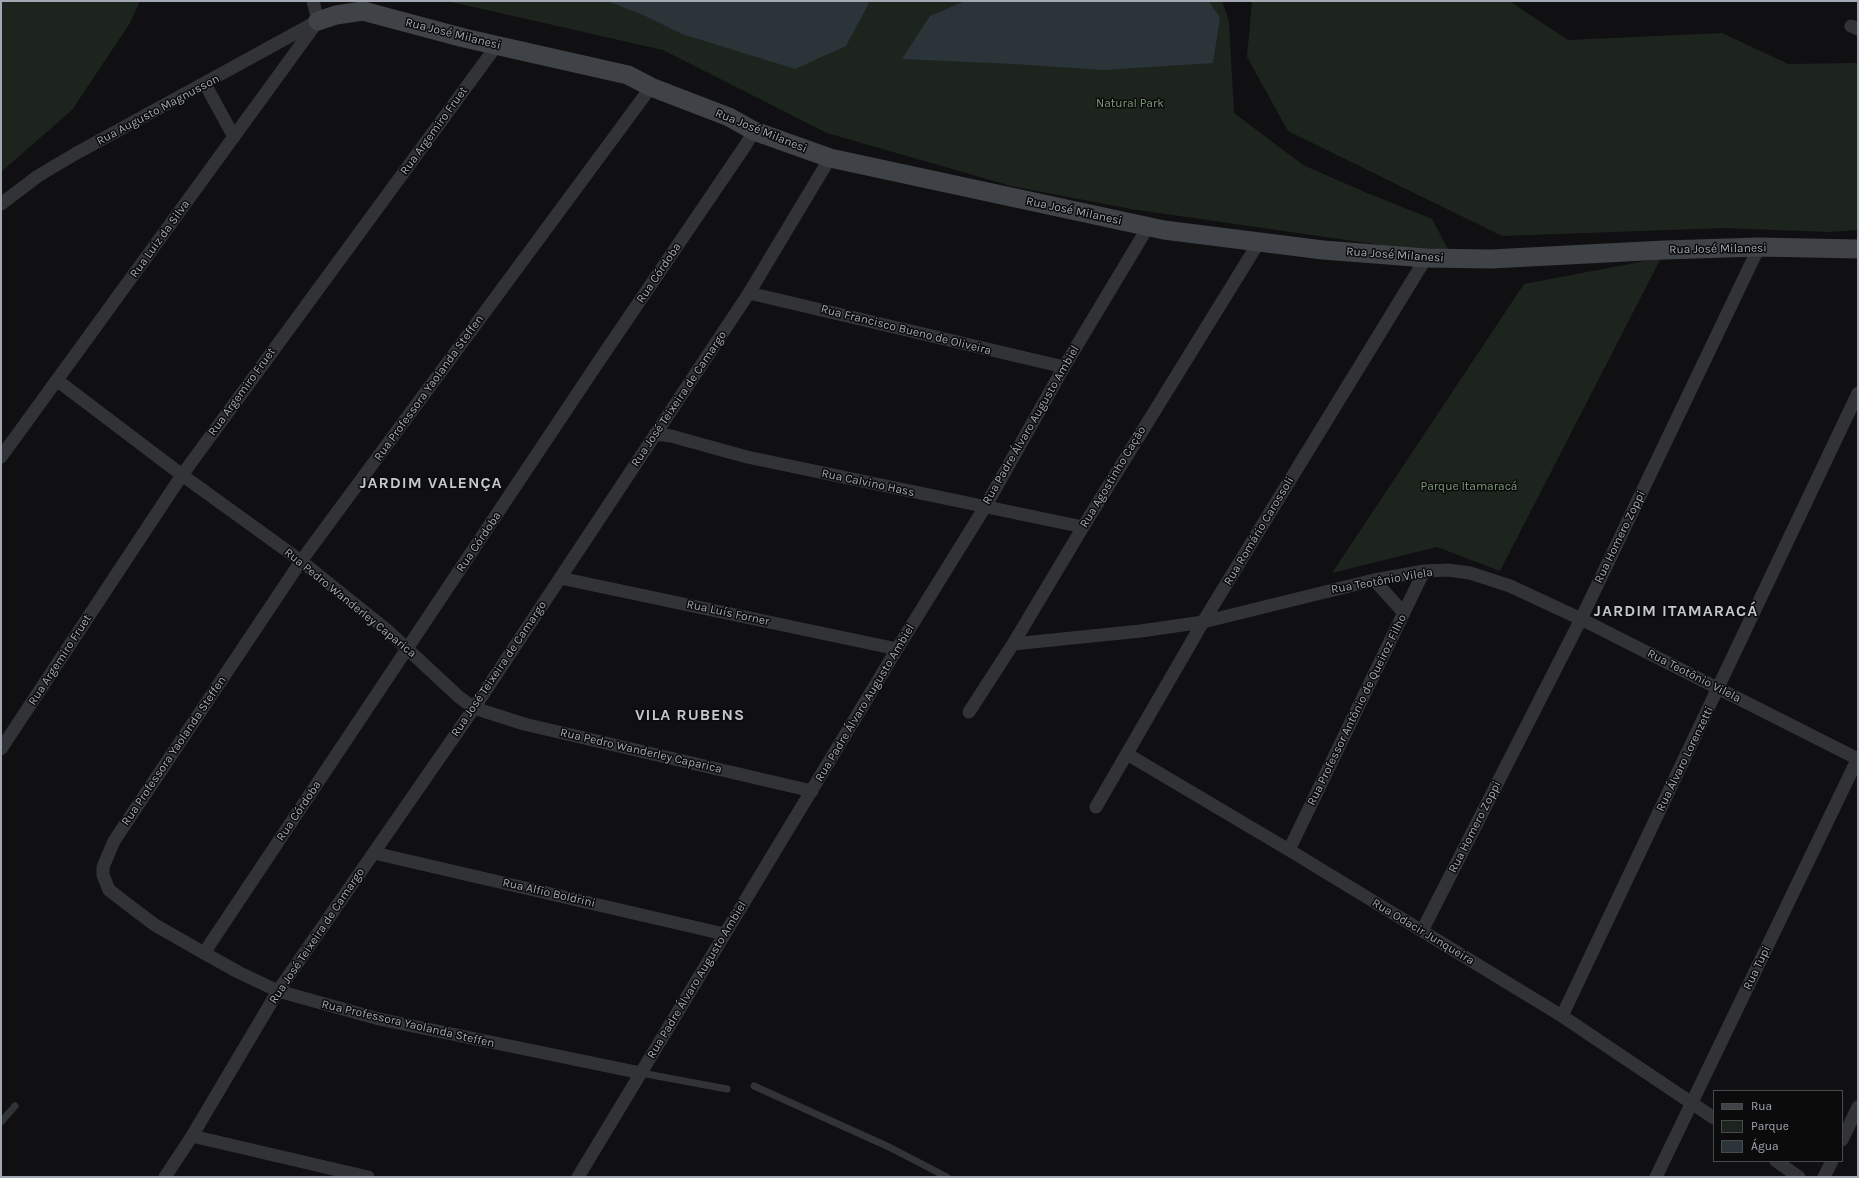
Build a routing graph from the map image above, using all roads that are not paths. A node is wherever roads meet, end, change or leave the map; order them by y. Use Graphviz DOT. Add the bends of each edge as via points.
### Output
graph roads {
  1 [pos="313,1"];
  2 [pos="318,21"];
  3 [pos="497,45"];
  4 [pos="205,84"];
  5 [pos="652,87"];
  6 [pos="754,131"];
  7 [pos="234,137"];
  8 [pos="830,158"];
  9 [pos="1,204"];
  10 [pos="1148,227"];
  11 [pos="1259,242"];
  12 [pos="1759,247"];
  13 [pos="1858,250"];
  14 [pos="1426,258"];
  15 [pos="749,293"];
  16 [pos="1064,367"];
  17 [pos="58,381"];
  18 [pos="1858,393"];
  19 [pos="655,434"];
  20 [pos="1,457"];
  21 [pos="182,475"];
  22 [pos="985,507"];
  23 [pos="1083,527"];
  24 [pos="301,561"];
  25 [pos="1424,571"];
  26 [pos="560,578"];
  27 [pos="1374,580"];
  28 [pos="1404,613"];
  29 [pos="1581,619"];
  30 [pos="1203,622"];
  31 [pos="1013,644"];
  32 [pos="408,649"];
  33 [pos="897,649"];
  34 [pos="1719,688"];
  35 [pos="474,708"];
  36 [pos="969,712"];
  37 [pos="1,749"];
  38 [pos="1127,754"];
  39 [pos="1858,759"];
  40 [pos="812,791"];
  41 [pos="1096,807"];
  42 [pos="1289,850"];
  43 [pos="374,853"];
  44 [pos="1422,931"];
  45 [pos="724,934"];
  46 [pos="204,953"];
  47 [pos="278,991"];
  48 [pos="1562,1016"];
  49 [pos="641,1073"];
  50 [pos="754,1086"];
  51 [pos="727,1089"];
  52 [pos="1692,1102"];
  53 [pos="15,1106"];
  54 [pos="1858,1107"];
  55 [pos="1713,1117"];
  56 [pos="1,1122"];
  57 [pos="192,1136"];
  58 [pos="1843,1138"];
  59 [pos="1777,1162"];
  60 [pos="1832,1162"];
  61 [pos="165,1177"];
  62 [pos="368,1177"];
  63 [pos="578,1177"];
  64 [pos="947,1177"];
  65 [pos="1656,1177"];
  66 [pos="1799,1177"];
  67 [pos="1824,1177"];
  1 -- 2 [label="street"];
  2 -- 3 [label="street, Rua José Milanesi" via="363,11"];
  2 -- 4 [label="street, Rua Augusto Magnusson"];
  2 -- 7 [label="street, Rua Luiz da Silva"];
  3 -- 5 [label="street, Rua José Milanesi" via="628,75"];
  3 -- 21 [label="street, Rua Argemiro Fruet"];
  4 -- 7 [label="street"];
  4 -- 9 [label="street, Rua Augusto Magnusson" via="75,154 38,176"];
  5 -- 6 [label="street, Rua José Milanesi" via="728,117"];
  5 -- 24 [label="street, Rua Professora Yaolanda Steffen"];
  6 -- 8 [label="street, Rua José Milanesi"];
  6 -- 32 [label="street, Rua Córdoba"];
  7 -- 17 [label="street, Rua Luiz da Silva"];
  8 -- 10 [label="street, Rua José Milanesi"];
  8 -- 15 [label="street, Rua José Teixeira de Camargo"];
  10 -- 11 [label="street, Rua José Milanesi"];
  10 -- 16 [label="street, Rua Padre Álvaro Augusto Ambiel"];
  11 -- 14 [label="street, Rua José Milanesi"];
  11 -- 23 [label="street, Rua Agostinho Cação"];
  12 -- 13 [label="street, Rua José Milanesi"];
  12 -- 14 [label="street, Rua José Milanesi" via="1507,258"];
  12 -- 29 [label="street, Rua Homero Zoppi"];
  14 -- 30 [label="street, Rua Romário Carossoli"];
  15 -- 16 [label="street, Rua Francisco Bueno de Oliveira"];
  15 -- 19 [label="street, Rua José Teixeira de Camargo"];
  16 -- 22 [label="street, Rua Padre Álvaro Augusto Ambiel"];
  17 -- 20 [label="street, Rua Luiz da Silva"];
  17 -- 21 [label="street, Rua Pedro Wanderley Caparica"];
  18 -- 34 [label="street, Rua Álvaro Lorenzetti"];
  19 -- 22 [label="street, Rua Calvino Hass" via="747,457"];
  19 -- 26 [label="street, Rua José Teixeira de Camargo"];
  21 -- 24 [label="street, Rua Pedro Wanderley Caparica"];
  21 -- 37 [label="street, Rua Argemiro Fruet"];
  22 -- 23 [label="street, Rua Calvino Hass"];
  22 -- 33 [label="street, Rua Padre Álvaro Augusto Ambiel"];
  23 -- 31 [label="street, Rua Agostinho Cação"];
  24 -- 32 [label="street, Rua Pedro Wanderley Caparica" via="376,620"];
  24 -- 46 [label="street, Rua Professora Yaolanda Steffen" via="114,841 103,867 106,883 116,896 155,925"];
  25 -- 27 [label="street, Rua Teotônio Vilela"];
  25 -- 28 [label="street, Rua Professor Antônio de Queiroz Filho"];
  25 -- 29 [label="street, Rua Teotônio Vilela" via="1448,570 1470,573 1510,586"];
  26 -- 33 [label="street, Rua Luís Forner"];
  26 -- 35 [label="street, Rua José Teixeira de Camargo"];
  27 -- 28 [label="street"];
  27 -- 30 [label="street, Rua Teotônio Vilela"];
  28 -- 42 [label="street, Rua Professor Antônio de Queiroz Filho"];
  29 -- 34 [label="street, Rua Teotônio Vilela"];
  29 -- 44 [label="street, Rua Homero Zoppi"];
  30 -- 31 [label="street, Rua Teotônio Vilela"];
  30 -- 38 [label="street, Rua Romário Carossoli"];
  31 -- 36 [label="street, Rua Agostinho Cação"];
  32 -- 35 [label="street, Rua Pedro Wanderley Caparica"];
  32 -- 46 [label="street, Rua Córdoba"];
  33 -- 40 [label="street, Rua Padre Álvaro Augusto Ambiel"];
  34 -- 39 [label="street, Rua Teotônio Vilela"];
  34 -- 48 [label="street, Rua Álvaro Lorenzetti"];
  35 -- 40 [label="street, Rua Pedro Wanderley Caparica" via="524,724"];
  35 -- 43 [label="street, Rua José Teixeira de Camargo"];
  38 -- 41 [label="street, Rua Romário Carossoli"];
  38 -- 42 [label="street, Rua Odacir Junqueira"];
  39 -- 52 [label="street, Rua Tupi"];
  40 -- 45 [label="street, Rua Padre Álvaro Augusto Ambiel"];
  42 -- 44 [label="street, Rua Odacir Junqueira"];
  43 -- 45 [label="street, Rua Alfio Boldrini"];
  43 -- 47 [label="street, Rua José Teixeira de Camargo"];
  44 -- 48 [label="street, Rua Odacir Junqueira"];
  45 -- 49 [label="street, Rua Padre Álvaro Augusto Ambiel"];
  46 -- 47 [label="street, Rua Professora Yaolanda Steffen"];
  47 -- 49 [label="street, Rua Professora Yaolanda Steffen" via="379,1019"];
  47 -- 57 [label="street, Rua José Teixeira de Camargo"];
  48 -- 52 [label="street, Rua Odacir Junqueira"];
  49 -- 51 [label="lane, Rua Professora Yaolanda Steffen"];
  49 -- 63 [label="street, Rua Padre Álvaro Augusto Ambiel"];
  50 -- 64 [label="lane" via="889,1147"];
  52 -- 55 [label="street, Rua Odacir Junqueira"];
  52 -- 65 [label="street, Rua Tupi"];
  53 -- 56 [label="lane"];
  54 -- 58 [label="street"];
  57 -- 61 [label="street, Rua José Teixeira de Camargo"];
  57 -- 62 [label="street"];
  59 -- 66 [label="street"];
  60 -- 67 [label="street"];
}
